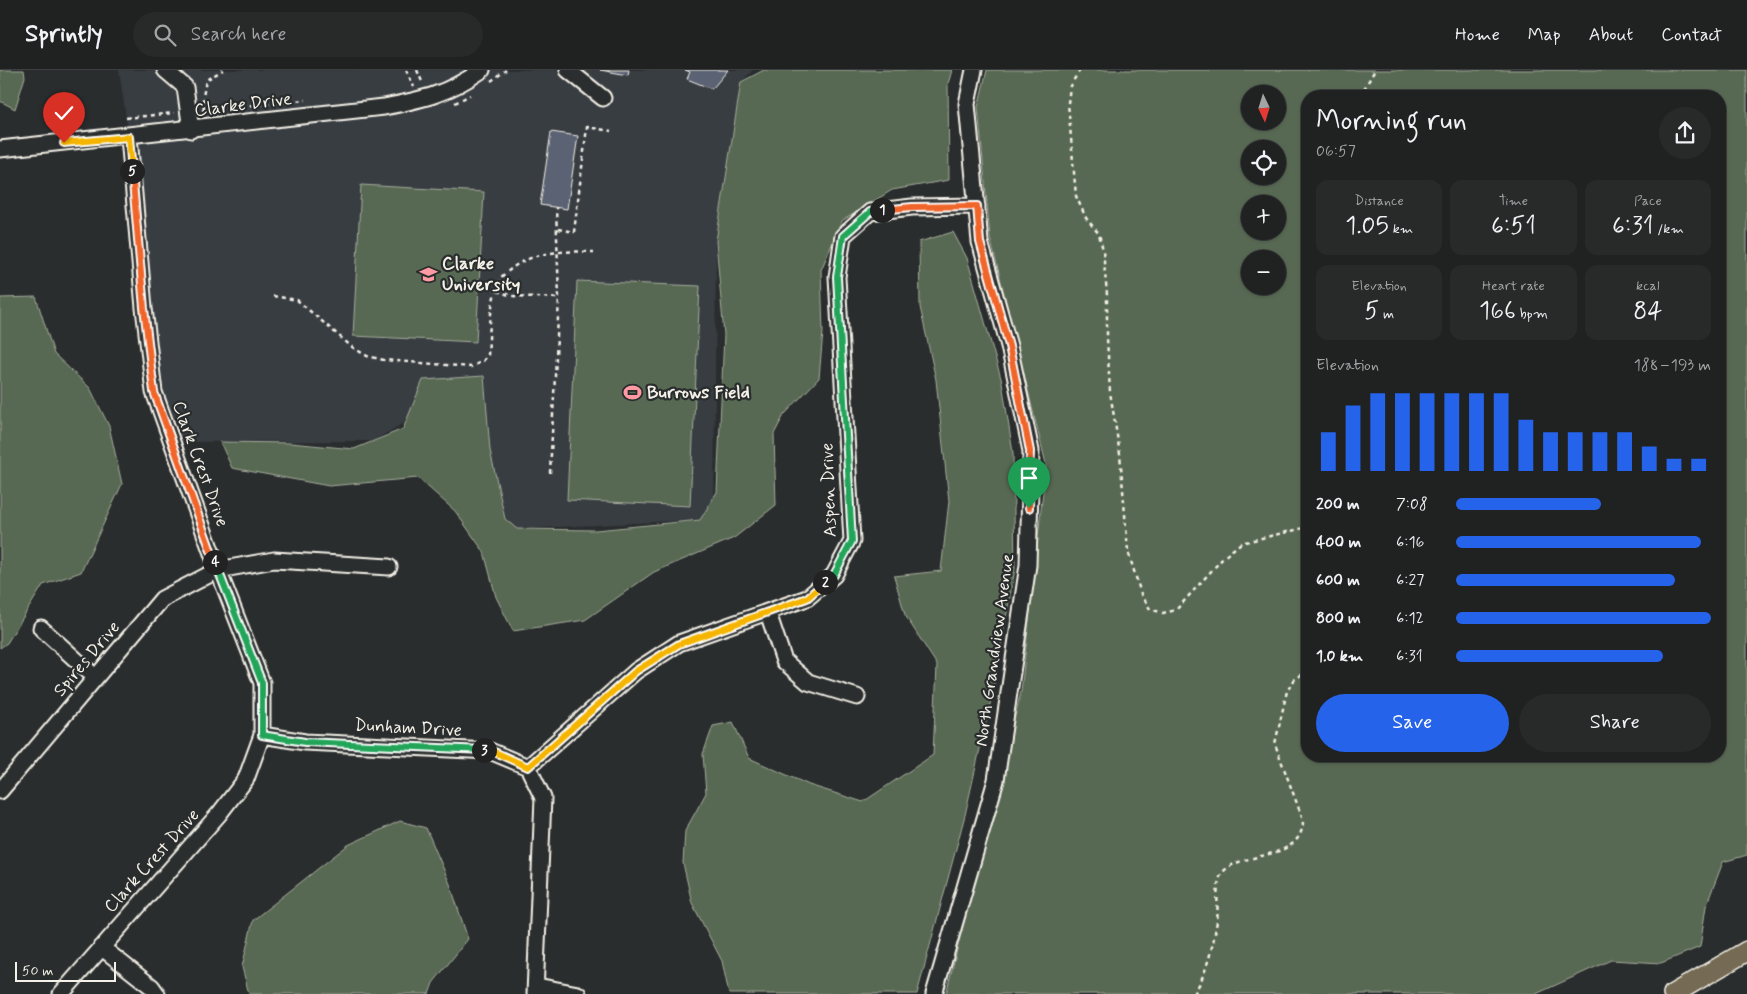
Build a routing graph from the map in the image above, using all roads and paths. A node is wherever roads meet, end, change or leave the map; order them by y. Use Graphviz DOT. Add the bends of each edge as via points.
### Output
graph roads {
  1 [pos="165,70"];
  2 [pos="223,70"];
  3 [pos="406,70"];
  4 [pos="417,70"];
  5 [pos="482,70"];
  6 [pos="568,70"];
  7 [pos="974,70"];
  8 [pos="1080,70"];
  9 [pos="1375,70"];
  10 [pos="414,88"];
  11 [pos="406,89"];
  12 [pos="1363,90"];
  13 [pos="603,98"];
  14 [pos="310,100"];
  15 [pos="204,110"];
  16 [pos="188,111"];
  17 [pos="126,118"];
  18 [pos="191,130"];
  19 [pos="611,131"];
  20 [pos="129,137"];
  21 [pos="0,150"];
  22 [pos="977,206"];
  23 [pos="556,207"];
  24 [pos="558,229"];
  25 [pos="559,251"];
  26 [pos="594,252"];
  27 [pos="496,291"];
  28 [pos="272,296"];
  29 [pos="559,298"];
  30 [pos="550,473"];
  31 [pos="1301,529"];
  32 [pos="389,567"];
  33 [pos="218,570"];
  34 [pos="768,613"];
  35 [pos="41,628"];
  36 [pos="1301,676"];
  37 [pos="95,677"];
  38 [pos="857,697"];
  39 [pos="262,735"];
  40 [pos="528,767"];
  41 [pos="0,791"];
  42 [pos="101,947"];
  43 [pos="1747,951"];
  44 [pos="536,990"];
  45 [pos="61,994"];
  46 [pos="156,994"];
  47 [pos="578,994"];
  48 [pos="934,994"];
  49 [pos="1194,994"];
  50 [pos="1673,994"];
  1 -- 16 [label="street" via="185,87"];
  2 -- 15 [label="path" via="206,80"];
  3 -- 10 [label="path"];
  4 -- 10 [label="path" via="424,85"];
  5 -- 18 [label="street, Clarke Drive" via="456,87 428,99"];
  6 -- 13 [label="street"];
  7 -- 22 [label="street, North Grandview Avenue" via="967,104"];
  8 -- 31 [label="path" via="1070,86 1068,103 1076,196 1086,218 1099,234 1103,250 1111,405 1120,454 1128,551 1141,594 1150,609 1163,613 1176,610 1241,543"];
  9 -- 12 [label="path"];
  10 -- 11 [label="path"];
  14 -- 15 [label="path"];
  15 -- 16 [label="path"];
  16 -- 17 [label="path"];
  16 -- 18 [label="street"];
  18 -- 20 [label="street, Clarke Drive"];
  19 -- 24 [label="path" via="588,127 574,232"];
  20 -- 21 [label="street, Clarke Drive"];
  20 -- 33 [label="street, Clark Crest Drive" via="154,392"];
  22 -- 34 [label="street, Aspen Drive" via="912,207 870,212 843,236 837,277 852,541 834,575 807,598"];
  22 -- 48 [label="street, North Grandview Avenue" via="980,242 1009,346 1030,451 1028,565 996,780"];
  23 -- 24 [label="path"];
  24 -- 25 [label="path"];
  25 -- 26 [label="path"];
  25 -- 27 [label="path" via="520,262 501,277"];
  25 -- 29 [label="path"];
  27 -- 28 [label="path" via="488,355 471,367 367,356 297,300"];
  27 -- 29 [label="path" via="512,296"];
  29 -- 30 [label="path"];
  32 -- 33 [label="street, Spires Drive" via="274,560"];
  33 -- 37 [label="street, Spires Drive" via="162,599"];
  33 -- 39 [label="street, Clark Crest Drive" via="262,683"];
  34 -- 38 [label="street" via="784,662 808,682"];
  34 -- 40 [label="street, Aspen Drive" via="679,644 636,671"];
  35 -- 37 [label="street"];
  36 -- 49 [label="path" via="1287,690 1275,744 1303,820 1303,830 1294,842 1282,849 1228,867 1220,874 1214,937 1205,971"];
  37 -- 41 [label="street, Spires Drive"];
  39 -- 40 [label="street, Dunham Drive" via="305,742 490,750"];
  39 -- 42 [label="street, Clark Crest Drive" via="246,779"];
  40 -- 44 [label="street" via="543,798"];
  42 -- 45 [label="street, Clark Crest Drive"];
  42 -- 46 [label="street" via="152,986"];
  43 -- 50 [label="main road"];
  44 -- 47 [label="street"];
}
